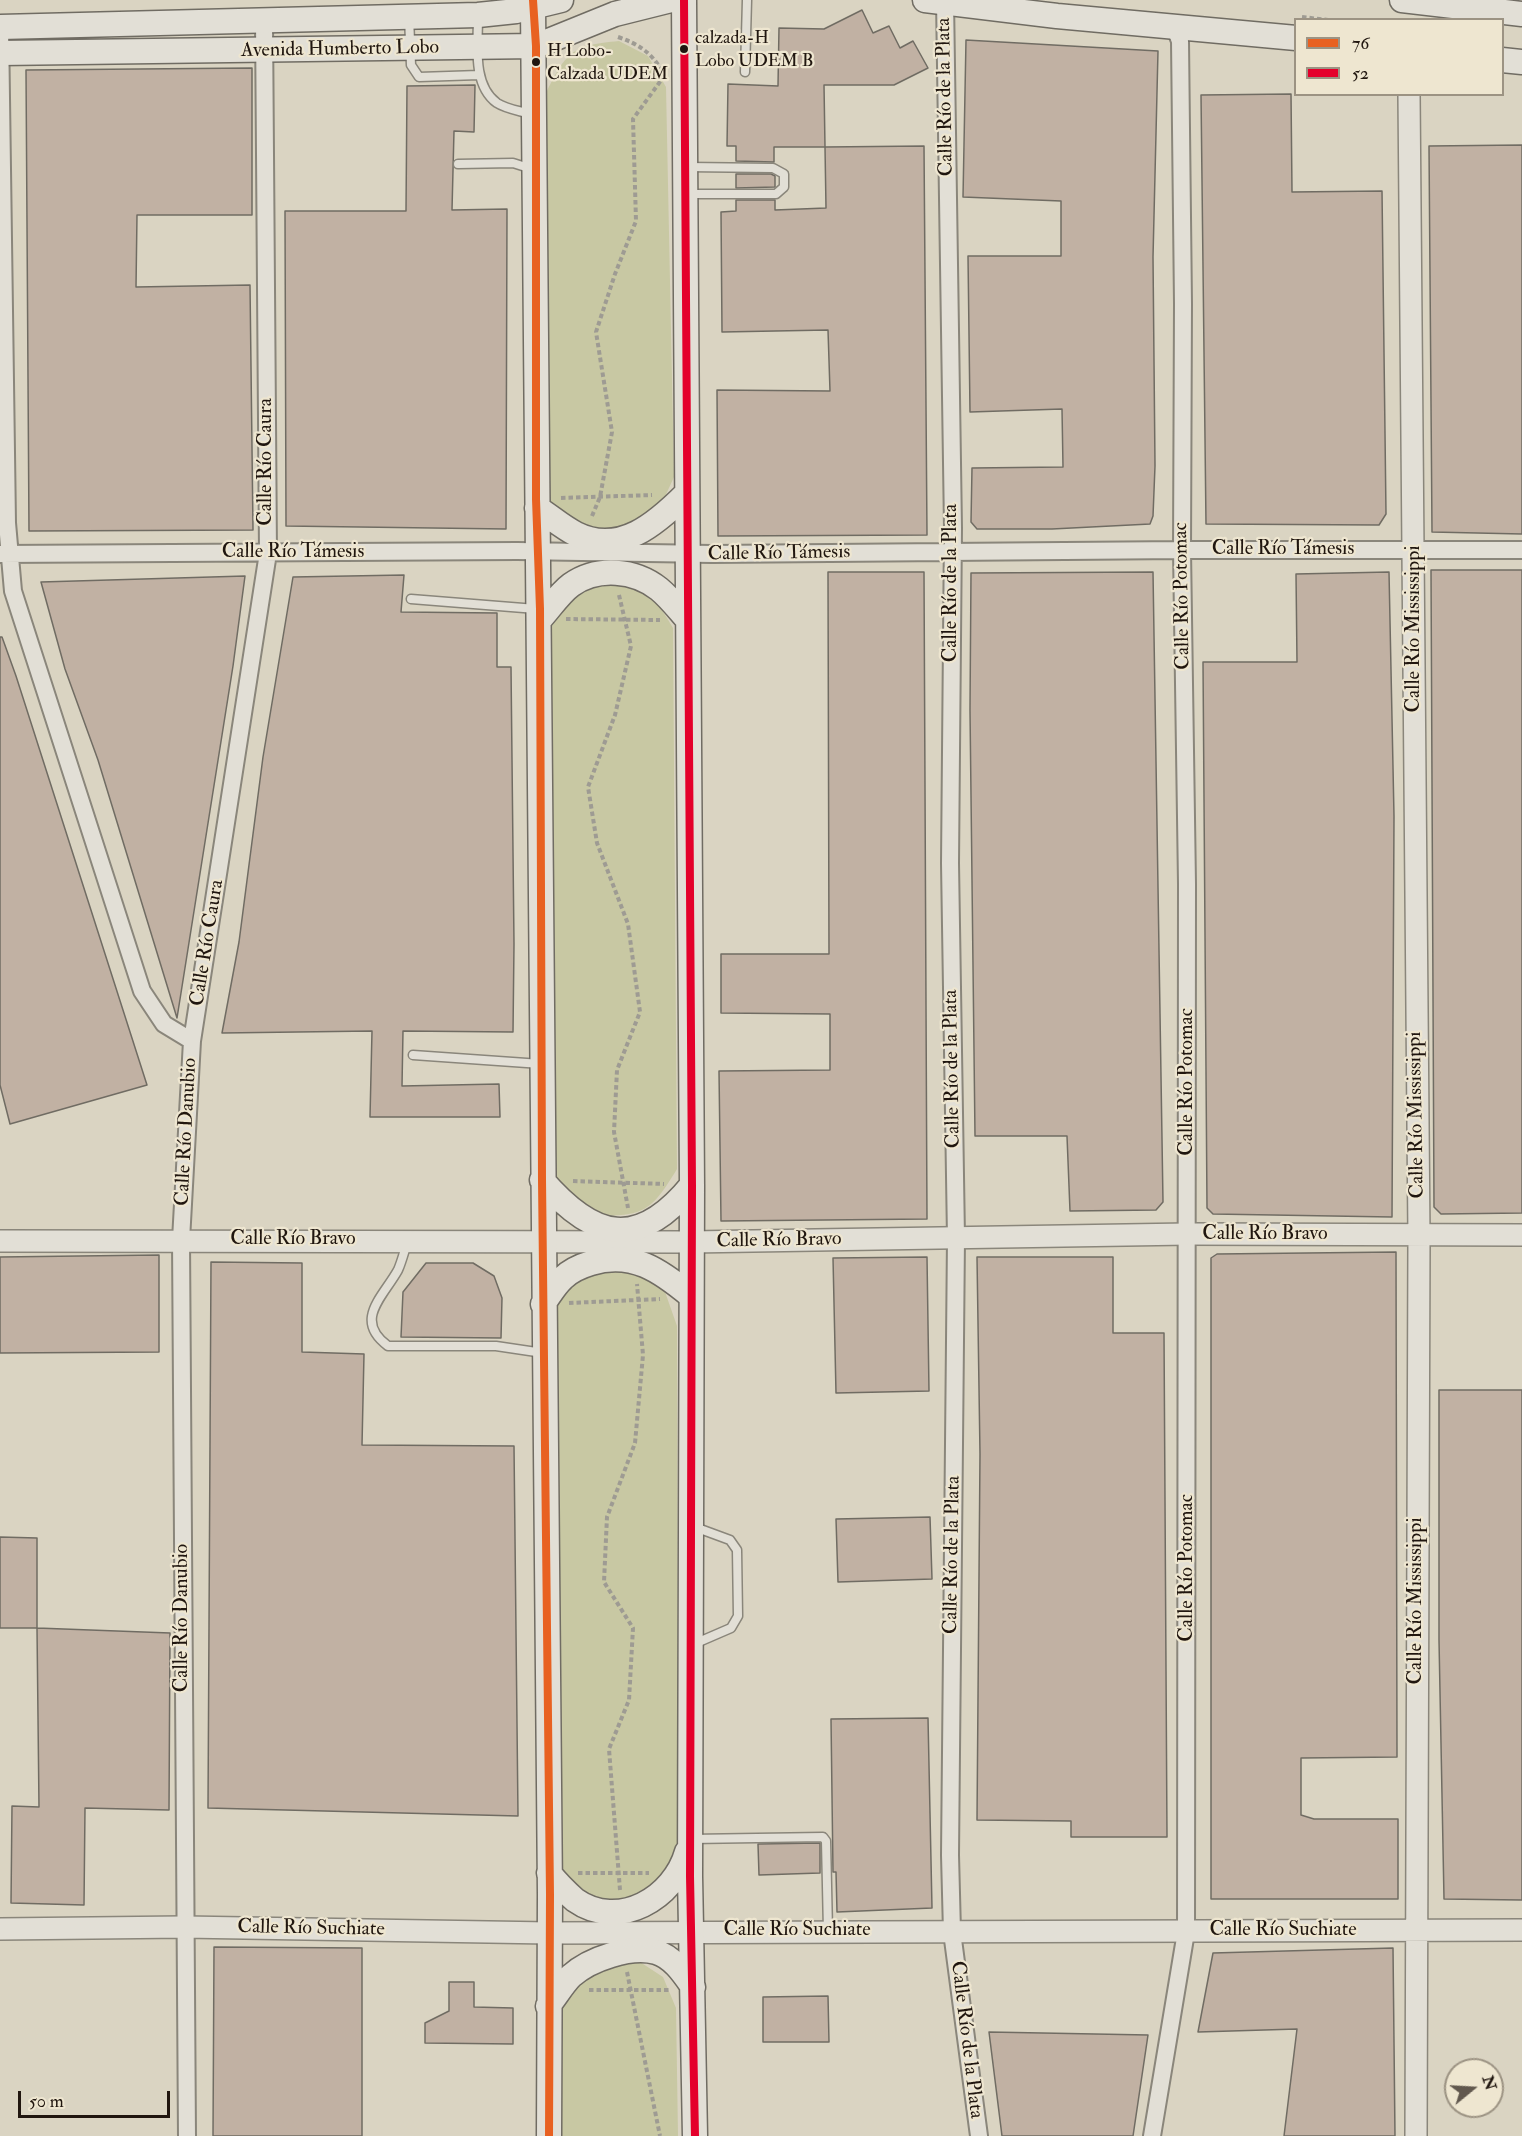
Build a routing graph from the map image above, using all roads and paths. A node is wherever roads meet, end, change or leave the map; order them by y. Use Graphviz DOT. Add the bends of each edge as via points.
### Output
graph roads {
  1 [pos="561,0"];
  2 [pos="671,0"];
  3 [pos="684,0"];
  4 [pos="747,0"];
  5 [pos="1402,0"];
  6 [pos="938,1"];
  7 [pos="533,4"];
  8 [pos="1522,14"];
  9 [pos="478,15"];
  10 [pos="1483,15"];
  11 [pos="409,17"];
  12 [pos="264,21"];
  13 [pos="1174,26"];
  14 [pos="0,27"];
  15 [pos="608,36"];
  16 [pos="1294,38"];
  17 [pos="536,46"];
  18 [pos="478,48"];
  19 [pos="410,49"];
  20 [pos="266,50"];
  21 [pos="0,53"];
  22 [pos="1504,60"];
  23 [pos="1522,62"];
  24 [pos="745,72"];
  25 [pos="479,75"];
  26 [pos="1409,96"];
  27 [pos="536,116"];
  28 [pos="459,164"];
  29 [pos="686,167"];
  30 [pos="535,170"];
  31 [pos="687,194"];
  32 [pos="686,494"];
  33 [pos="600,497"];
  34 [pos="536,504"];
  35 [pos="592,540"];
  36 [pos="1182,550"];
  37 [pos="1415,550"];
  38 [pos="1522,550"];
  39 [pos="538,551"];
  40 [pos="953,552"];
  41 [pos="268,553"];
  42 [pos="4,554"];
  43 [pos="687,554"];
  44 [pos="604,572"];
  45 [pos="411,599"];
  46 [pos="540,614"];
  47 [pos="623,620"];
  48 [pos="688,620"];
  49 [pos="192,1041"];
  50 [pos="413,1055"];
  51 [pos="541,1064"];
  52 [pos="542,1180"];
  53 [pos="624,1182"];
  54 [pos="692,1185"];
  55 [pos="630,1230"];
  56 [pos="1188,1234"];
  57 [pos="1522,1235"];
  58 [pos="1419,1236"];
  59 [pos="956,1238"];
  60 [pos="181,1240"];
  61 [pos="0,1241"];
  62 [pos="408,1241"];
  63 [pos="542,1241"];
  64 [pos="691,1242"];
  65 [pos="634,1259"];
  66 [pos="691,1297"];
  67 [pos="639,1299"];
  68 [pos="543,1305"];
  69 [pos="544,1353"];
  70 [pos="690,1525"];
  71 [pos="690,1645"];
  72 [pos="691,1839"];
  73 [pos="558,1873"];
  74 [pos="618,1873"];
  75 [pos="651,1873"];
  76 [pos="622,1912"];
  77 [pos="184,1927"];
  78 [pos="0,1929"];
  79 [pos="1415,1930"];
  80 [pos="1522,1930"];
  81 [pos="693,1931"];
  82 [pos="828,1931"];
  83 [pos="952,1932"];
  84 [pos="1186,1932"];
  85 [pos="549,1933"];
  86 [pos="625,1953"];
  87 [pos="683,1988"];
  88 [pos="585,1990"];
  89 [pos="632,1990"];
  90 [pos="548,2006"];
  91 [pos="188,2136"];
  92 [pos="549,2136"];
  93 [pos="660,2136"];
  94 [pos="695,2136"];
  95 [pos="979,2136"];
  96 [pos="1152,2136"];
  97 [pos="1416,2136"];
  1 -- 7 [label="main road"];
  2 -- 17 [label="main road, Avenida Humberto Lobo" via="615,14"];
  3 -- 29 [label="main road"];
  4 -- 24 [label="lane"];
  5 -- 10 [label="main road"];
  6 -- 13 [label="main road"];
  6 -- 40 [label="street, Calle Río de la Plata"];
  7 -- 9 [label="main road"];
  7 -- 17 [label="main road"];
  8 -- 10 [label="main road"];
  9 -- 11 [label="main road"];
  9 -- 18 [label="lane"];
  11 -- 12 [label="main road"];
  11 -- 19 [label="lane"];
  12 -- 14 [label="main road"];
  12 -- 20 [label="street, Calle Río Caura"];
  13 -- 16 [label="main road"];
  13 -- 36 [label="street, Calle Río Potomac" via="1180,41"];
  14 -- 21 [label="street, Calle Río Danubio"];
  15 -- 33 [label="path" via="641,46 655,58 664,74 633,119 636,220 596,332 612,432"];
  17 -- 18 [label="main road, Avenida Humberto Lobo"];
  17 -- 27 [label="main road"];
  18 -- 19 [label="main road, Avenida Humberto Lobo"];
  18 -- 25 [label="lane"];
  19 -- 20 [label="main road, Avenida Humberto Lobo"];
  19 -- 25 [label="lane" via="411,65 419,76"];
  20 -- 21 [label="main road, Avenida Humberto Lobo"];
  20 -- 41 [label="street, Calle Río Caura"];
  21 -- 42 [label="street, Calle Río Danubio"];
  22 -- 23 [label="main road"];
  25 -- 27 [label="lane" via="494,101"];
  26 -- 37 [label="street, Calle Río Mississippi"];
  27 -- 30 [label="main road"];
  28 -- 30 [label="lane" via="513,163"];
  29 -- 31 [label="main road"];
  29 -- 31 [label="lane" via="773,168 784,174 784,188 776,194"];
  30 -- 34 [label="main road"];
  31 -- 32 [label="main road"];
  32 -- 33 [label="path"];
  32 -- 35 [label="main road" via="650,527 633,536"];
  32 -- 43 [label="main road"];
  33 -- 34 [label="path"];
  33 -- 35 [label="path" via="591,517"];
  34 -- 35 [label="main road" via="576,534"];
  34 -- 39 [label="main road"];
  36 -- 37 [label="street, Calle Río Támesis"];
  36 -- 40 [label="street, Calle Río Támesis"];
  36 -- 56 [label="street, Calle Río Potomac"];
  37 -- 38 [label="street, Calle Río Támesis"];
  37 -- 58 [label="street, Calle Río Mississippi"];
  39 -- 41 [label="street, Calle Río Támesis"];
  39 -- 43 [label="street, Calle Río Támesis"];
  39 -- 46 [label="main road"];
  40 -- 43 [label="street, Calle Río Támesis"];
  40 -- 59 [label="street, Calle Río de la Plata" via="950,864"];
  41 -- 42 [label="street, Calle Río Támesis"];
  41 -- 49 [label="street, Calle Río Caura"];
  42 -- 49 [label="street, Calle Río Danubio" via="24,632 142,991 164,1024"];
  43 -- 48 [label="main road"];
  44 -- 46 [label="main road" via="570,585"];
  44 -- 47 [label="path" via="621,598"];
  44 -- 48 [label="main road" via="646,581"];
  45 -- 46 [label="lane"];
  46 -- 47 [label="path"];
  46 -- 51 [label="main road"];
  47 -- 48 [label="path"];
  47 -- 53 [label="path" via="631,646 615,715 588,787 597,843 628,924 640,1012 616,1070 614,1132"];
  48 -- 54 [label="main road"];
  49 -- 60 [label="street, Calle Río Danubio"];
  50 -- 51 [label="lane"];
  51 -- 52 [label="main road"];
  52 -- 53 [label="path"];
  52 -- 55 [label="main road" via="563,1204 590,1222 607,1229"];
  52 -- 63 [label="main road"];
  53 -- 54 [label="path"];
  53 -- 55 [label="path"];
  54 -- 55 [label="main road" via="676,1204 649,1224"];
  54 -- 64 [label="main road"];
  56 -- 58 [label="street, Calle Río Bravo"];
  56 -- 59 [label="street, Calle Río Bravo"];
  56 -- 84 [label="street, Calle Río Potomac"];
  57 -- 58 [label="street, Calle Río Bravo"];
  58 -- 79 [label="street, Calle Río Mississippi"];
  59 -- 64 [label="street, Calle Río Bravo"];
  59 -- 83 [label="street, Calle Río de la Plata"];
  60 -- 61 [label="street, Calle Río Bravo"];
  60 -- 62 [label="street, Calle Río Bravo"];
  60 -- 77 [label="street, Calle Río Danubio"];
  62 -- 63 [label="street, Calle Río Bravo"];
  62 -- 69 [label="lane" via="398,1269 373,1308 372,1329 378,1339 388,1346 496,1346"];
  63 -- 64 [label="street, Calle Río Bravo"];
  63 -- 68 [label="main road"];
  64 -- 66 [label="main road"];
  65 -- 66 [label="main road" via="657,1270"];
  65 -- 67 [label="path"];
  65 -- 68 [label="main road" via="600,1260 581,1266 562,1278"];
  66 -- 67 [label="path"];
  66 -- 70 [label="main road"];
  67 -- 68 [label="path"];
  67 -- 74 [label="path" via="643,1355 635,1443 607,1517 604,1582 633,1628 629,1700 609,1749"];
  68 -- 69 [label="main road"];
  69 -- 73 [label="main road"];
  70 -- 71 [label="main road"];
  70 -- 71 [label="lane" via="729,1540 737,1550 738,1616 731,1628"];
  71 -- 72 [label="main road"];
  72 -- 76 [label="main road" via="684,1864 670,1888 648,1904"];
  72 -- 81 [label="main road"];
  72 -- 82 [label="lane" via="823,1837"];
  73 -- 74 [label="path"];
  73 -- 76 [label="main road" via="577,1901 599,1910"];
  73 -- 85 [label="main road"];
  74 -- 75 [label="path"];
  74 -- 76 [label="path"];
  77 -- 78 [label="street, Calle Río Suchiate"];
  77 -- 85 [label="street, Calle Río Suchiate"];
  77 -- 91 [label="street, Calle Río Danubio"];
  79 -- 80 [label="street, Calle Río Suchiate"];
  79 -- 84 [label="street, Calle Río Suchiate"];
  79 -- 97 [label="street, Calle Río Mississippi"];
  81 -- 82 [label="street, Calle Río Suchiate"];
  81 -- 85 [label="street, Calle Río Suchiate"];
  81 -- 87 [label="main road"];
  82 -- 83 [label="street, Calle Río Suchiate"];
  83 -- 84 [label="street, Calle Río Suchiate"];
  83 -- 95 [label="street, Calle Río de la Plata"];
  84 -- 96 [label="street, Calle Río Potomac"];
  85 -- 90 [label="main road"];
  86 -- 87 [label="main road" via="657,1952 676,1964"];
  86 -- 89 [label="path"];
  86 -- 90 [label="main road" via="598,1960 571,1976"];
  87 -- 89 [label="path"];
  87 -- 94 [label="main road"];
  88 -- 89 [label="path"];
  89 -- 93 [label="path"];
  90 -- 92 [label="main road"];
}
